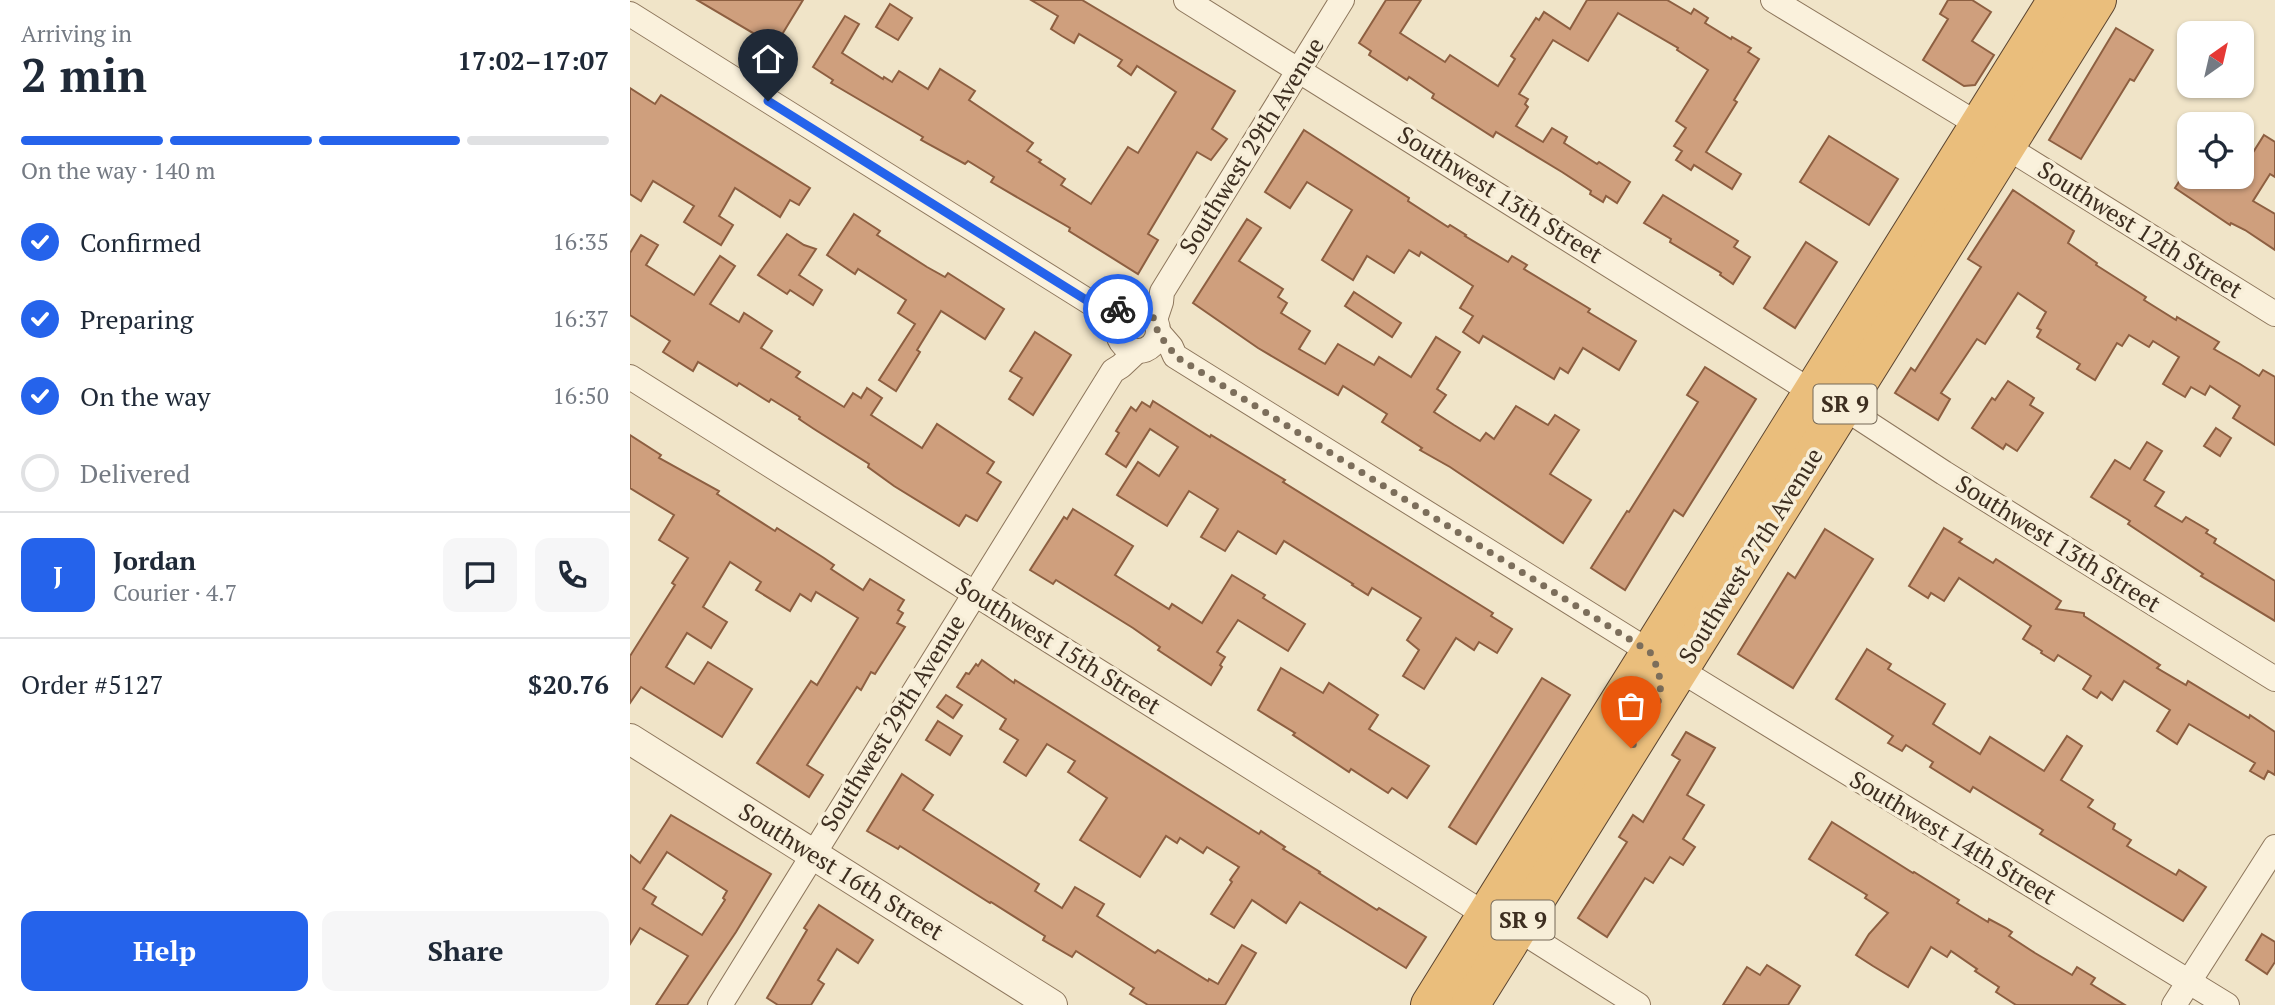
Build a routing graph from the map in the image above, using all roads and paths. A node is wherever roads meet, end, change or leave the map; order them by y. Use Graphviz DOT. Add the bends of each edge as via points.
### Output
graph roads {
  1 [pos="1186,0"];
  2 [pos="1342,0"];
  3 [pos="1773,0"];
  4 [pos="2057,0"];
  5 [pos="2097,0"];
  6 [pos="630,14"];
  7 [pos="1299,70"];
  8 [pos="1992,135"];
  9 [pos="2275,314"];
  10 [pos="1138,331"];
  11 [pos="630,377"];
  12 [pos="1828,400"];
  13 [pos="974,593"];
  14 [pos="1665,661"];
  15 [pos="2275,679"];
  16 [pos="630,739"];
  17 [pos="2275,847"];
  18 [pos="812,853"];
  19 [pos="1502,922"];
  20 [pos="2189,982"];
  21 [pos="720,1005"];
  22 [pos="1052,1005"];
  23 [pos="1430,1005"];
  24 [pos="1470,1005"];
  25 [pos="1638,1005"];
  26 [pos="2174,1005"];
  27 [pos="2227,1005"];
  1 -- 7 [label="street, Southwest 13th Street"];
  2 -- 7 [label="street, Southwest 29th Avenue"];
  3 -- 8 [label="street, Southwest 12th Street"];
  4 -- 8 [label="highway, Southwest 27th Avenue / SR 9"];
  5 -- 8 [label="highway, Southwest 27th Avenue / SR 9"];
  6 -- 10 [label="street, Southwest 14th Street"];
  7 -- 10 [label="street, Southwest 29th Avenue" via="1162,292 1161,302"];
  7 -- 12 [label="street, Southwest 13th Street"];
  8 -- 9 [label="street, Southwest 12th Street"];
  8 -- 12 [label="highway, Southwest 27th Avenue / SR 9"];
  10 -- 13 [label="street, Southwest 29th Avenue" via="1121,366 1112,371"];
  10 -- 14 [label="street, Southwest 14th Street" via="1164,356 1175,356"];
  11 -- 13 [label="street, Southwest 15th Street"];
  12 -- 14 [label="highway, Southwest 27th Avenue / SR 9"];
  12 -- 14 [label="highway, Southwest 27th Avenue / SR 9" via="1670,620"];
  12 -- 15 [label="street, Southwest 13th Street"];
  13 -- 18 [label="street, Southwest 29th Avenue"];
  13 -- 19 [label="street, Southwest 15th Street"];
  14 -- 19 [label="highway, Southwest 27th Avenue / SR 9"];
  14 -- 19 [label="highway, Southwest 27th Avenue / SR 9" via="1659,705"];
  14 -- 20 [label="street, Southwest 14th Street"];
  16 -- 18 [label="street, Southwest 16th Street"];
  17 -- 20 [label="street"];
  18 -- 21 [label="street, Southwest 29th Avenue"];
  18 -- 22 [label="street, Southwest 16th Street"];
  19 -- 23 [label="highway, Southwest 27th Avenue / SR 9"];
  19 -- 24 [label="highway, Southwest 27th Avenue / SR 9"];
  19 -- 25 [label="street, Southwest 15th Street"];
  20 -- 26 [label="street"];
  20 -- 27 [label="street, Southwest 14th Street"];
}
